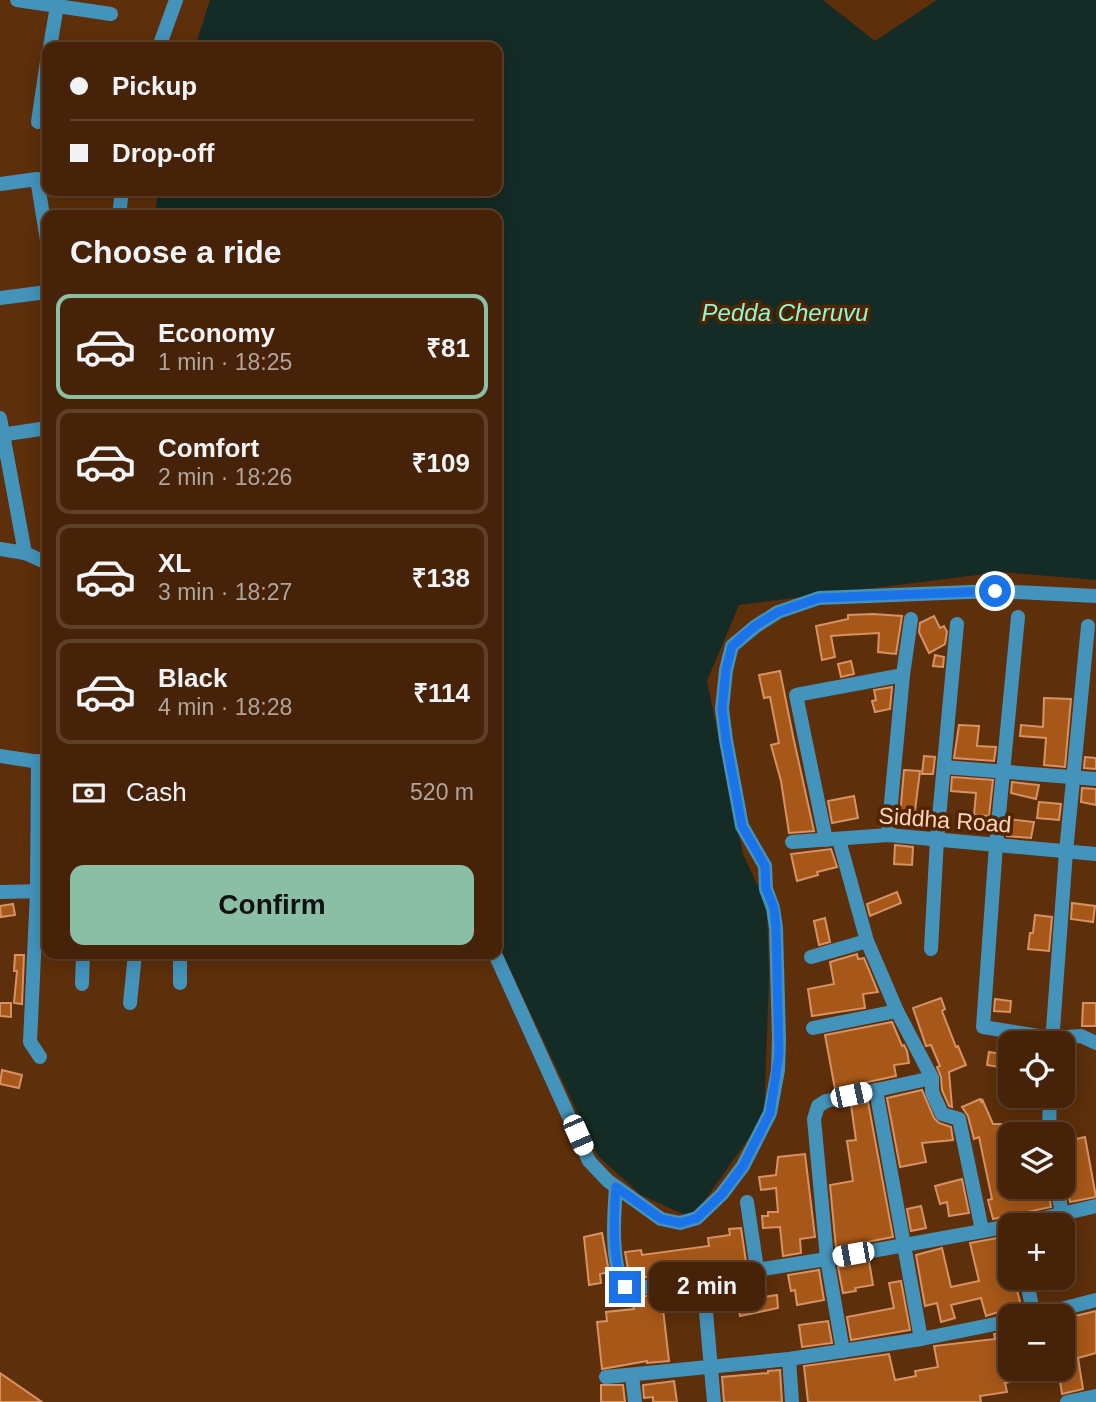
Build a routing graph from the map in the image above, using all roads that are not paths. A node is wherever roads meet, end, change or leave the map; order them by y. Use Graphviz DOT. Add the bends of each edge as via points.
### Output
graph roads {
  1 [pos="17,0"];
  2 [pos="176,0"];
  3 [pos="57,4"];
  4 [pos="111,14"];
  5 [pos="51,42"];
  6 [pos="161,42"];
  7 [pos="42,95"];
  8 [pos="38,122"];
  9 [pos="0,184"];
  10 [pos="42,210"];
  11 [pos="42,293"];
  12 [pos="0,298"];
  13 [pos="0,418"];
  14 [pos="42,429"];
  15 [pos="1,435"];
  16 [pos="0,549"];
  17 [pos="25,553"];
  18 [pos="42,561"];
  19 [pos="1096,596"];
  20 [pos="1018,617"];
  21 [pos="911,619"];
  22 [pos="957,624"];
  23 [pos="1088,626"];
  24 [pos="903,675"];
  25 [pos="0,756"];
  26 [pos="42,762"];
  27 [pos="944,767"];
  28 [pos="1003,772"];
  29 [pos="1073,776"];
  30 [pos="1096,779"];
  31 [pos="888,835"];
  32 [pos="937,839"];
  33 [pos="832,840"];
  34 [pos="792,842"];
  35 [pos="996,845"];
  36 [pos="1066,852"];
  37 [pos="1096,855"];
  38 [pos="42,891"];
  39 [pos="0,892"];
  40 [pos="867,942"];
  41 [pos="931,949"];
  42 [pos="811,957"];
  43 [pos="83,959"];
  44 [pos="134,959"];
  45 [pos="180,959"];
  46 [pos="497,959"];
  47 [pos="180,983"];
  48 [pos="82,984"];
  49 [pos="130,1003"];
  50 [pos="897,1011"];
  51 [pos="813,1028"];
  52 [pos="1004,1031"];
  53 [pos="1053,1031"];
  54 [pos="1075,1037"];
  55 [pos="1096,1043"];
  56 [pos="40,1057"];
  57 [pos="932,1077"];
  58 [pos="876,1090"];
  59 [pos="616,1187"];
  60 [pos="747,1202"];
  61 [pos="1096,1206"];
  62 [pos="1066,1213"];
  63 [pos="998,1227"];
  64 [pos="982,1230"];
  65 [pos="905,1245"];
  66 [pos="827,1259"];
  67 [pos="757,1269"];
  68 [pos="1096,1300"];
  69 [pos="1075,1305"];
  70 [pos="706,1312"];
  71 [pos="998,1323"];
  72 [pos="921,1339"];
  73 [pos="843,1351"];
  74 [pos="789,1359"];
  75 [pos="711,1367"];
  76 [pos="632,1375"];
  77 [pos="606,1377"];
  78 [pos="1096,1396"];
  79 [pos="635,1402"];
  80 [pos="714,1402"];
  81 [pos="792,1402"];
  82 [pos="1067,1402"];
  1 -- 3 [label="street"];
  2 -- 6 [label="street"];
  3 -- 4 [label="street"];
  3 -- 5 [label="street"];
  7 -- 8 [label="street"];
  9 -- 10 [label="street" via="37,179"];
  11 -- 12 [label="street"];
  13 -- 15 [label="street"];
  14 -- 15 [label="street"];
  15 -- 17 [label="street"];
  16 -- 17 [label="street"];
  17 -- 18 [label="street"];
  19 -- 59 [label="street" via="995,591 819,598 778,612 732,646 722,709 726,740 742,826 765,866 776,928 779,1060 770,1113 743,1166 697,1218 680,1223 661,1219"];
  20 -- 28 [label="street"];
  21 -- 24 [label="street"];
  22 -- 27 [label="street"];
  23 -- 29 [label="street"];
  24 -- 31 [label="street"];
  24 -- 33 [label="street" via="796,695"];
  25 -- 26 [label="street"];
  27 -- 28 [label="street"];
  27 -- 32 [label="street"];
  28 -- 29 [label="street"];
  28 -- 35 [label="street"];
  29 -- 30 [label="street"];
  29 -- 36 [label="street"];
  31 -- 32 [label="street, Siddha Road"];
  31 -- 33 [label="street, Siddha Road"];
  32 -- 35 [label="street, Siddha Road"];
  32 -- 41 [label="street"];
  33 -- 34 [label="street, Siddha Road"];
  33 -- 40 [label="street"];
  35 -- 36 [label="street, Siddha Road"];
  35 -- 52 [label="street" via="983,1027"];
  36 -- 37 [label="street, Siddha Road"];
  36 -- 53 [label="street"];
  38 -- 39 [label="street"];
  38 -- 56 [label="street" via="30,1042"];
  40 -- 42 [label="street"];
  40 -- 50 [label="street"];
  43 -- 48 [label="street"];
  44 -- 49 [label="street"];
  45 -- 47 [label="street"];
  46 -- 59 [label="street" via="589,1161"];
  50 -- 51 [label="street"];
  50 -- 57 [label="street"];
  54 -- 55 [label="street"];
  57 -- 58 [label="street"];
  57 -- 64 [label="street" via="932,1092 942,1114 959,1119"];
  58 -- 65 [label="street"];
  58 -- 66 [label="street" via="825,1101 814,1119"];
  59 -- 67 [label="street" via="618,1275 625,1287"];
  60 -- 67 [label="street"];
  61 -- 62 [label="street"];
  63 -- 64 [label="street"];
  64 -- 65 [label="street"];
  65 -- 66 [label="street"];
  65 -- 72 [label="street"];
  66 -- 67 [label="street"];
  66 -- 73 [label="street"];
  68 -- 69 [label="street"];
  70 -- 75 [label="street"];
  71 -- 72 [label="street"];
  72 -- 73 [label="street"];
  73 -- 74 [label="street"];
  74 -- 75 [label="street"];
  74 -- 81 [label="street"];
  75 -- 76 [label="street"];
  75 -- 80 [label="street"];
  76 -- 77 [label="street"];
  76 -- 79 [label="street"];
  78 -- 82 [label="street"];
}
